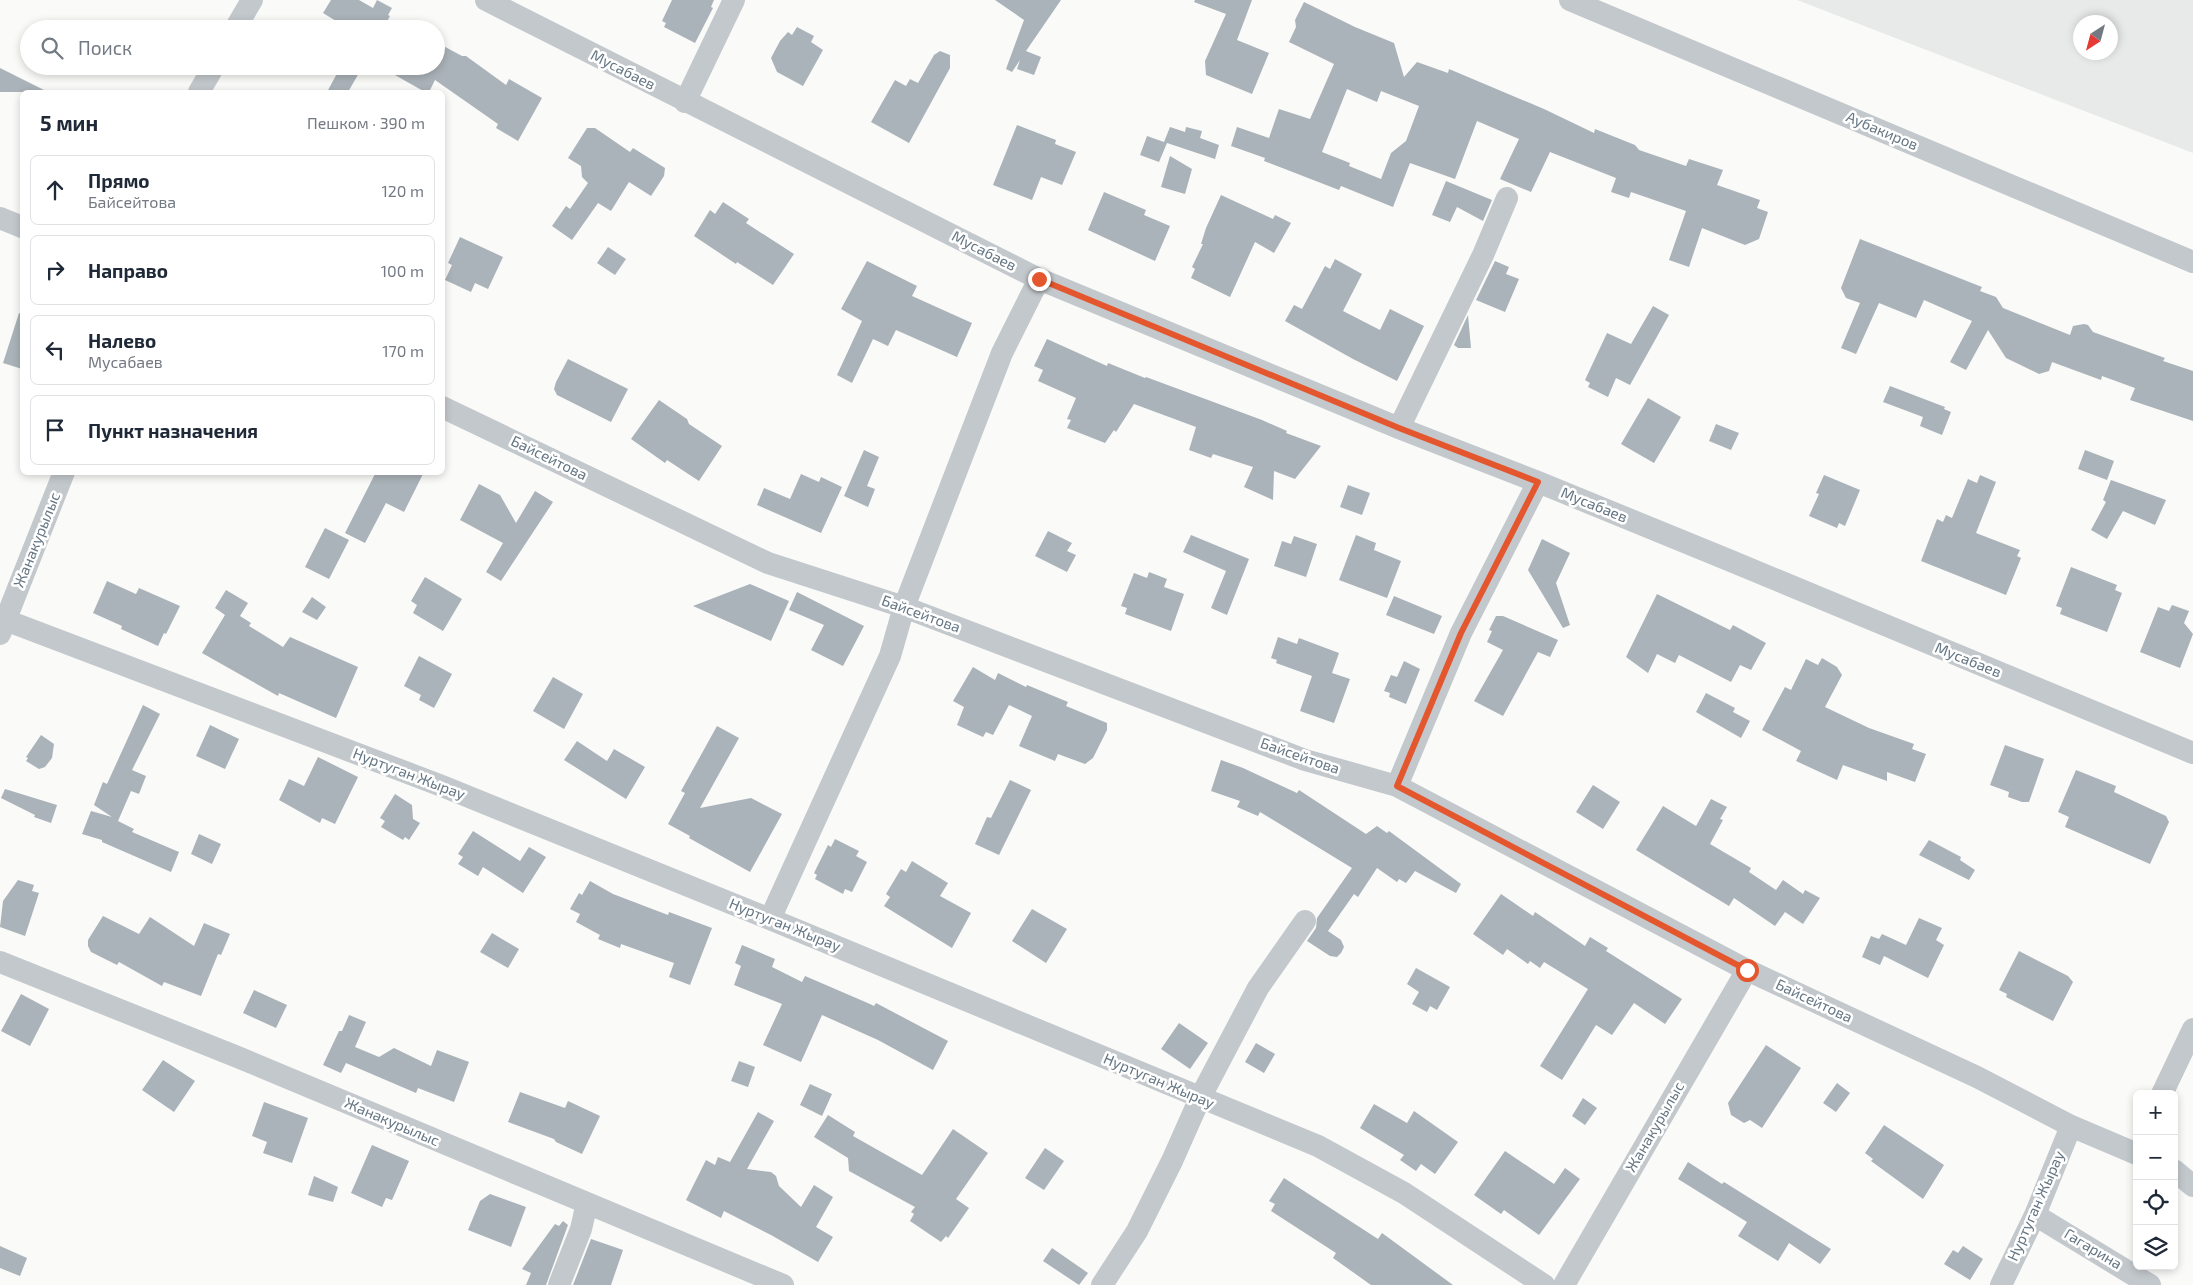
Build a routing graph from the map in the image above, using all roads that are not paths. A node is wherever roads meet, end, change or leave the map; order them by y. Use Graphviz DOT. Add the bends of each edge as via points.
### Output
graph roads {
  1 [pos="252,0"];
  2 [pos="486,0"];
  3 [pos="734,0"];
  4 [pos="1570,0"];
  5 [pos="241,20"];
  6 [pos="209,75"];
  7 [pos="200,90"];
  8 [pos="686,102"];
  9 [pos="1507,198"];
  10 [pos="0,218"];
  11 [pos="20,227"];
  12 [pos="2193,262"];
  13 [pos="1039,279"];
  14 [pos="445,408"];
  15 [pos="1399,428"];
  16 [pos="63,475"];
  17 [pos="1538,482"];
  18 [pos="904,607"];
  19 [pos="2,625"];
  20 [pos="2193,753"];
  21 [pos="1397,786"];
  22 [pos="770,919"];
  23 [pos="1305,922"];
  24 [pos="0,962"];
  25 [pos="1747,970"];
  26 [pos="2193,1029"];
  27 [pos="2164,1090"];
  28 [pos="1200,1098"];
  29 [pos="2071,1126"];
  30 [pos="2133,1152"];
  31 [pos="2178,1173"];
  32 [pos="2193,1186"];
  33 [pos="587,1203"];
  34 [pos="2035,1215"];
  35 [pos="558,1285"];
  36 [pos="783,1285"];
  37 [pos="1102,1285"];
  38 [pos="1544,1285"];
  39 [pos="1564,1285"];
  40 [pos="2001,1285"];
  41 [pos="2150,1285"];
  1 -- 5 [label="street"];
  2 -- 8 [label="street, Мусабаев"];
  3 -- 8 [label="street"];
  4 -- 12 [label="street, Аубакиров"];
  6 -- 7 [label="street"];
  8 -- 13 [label="street, Мусабаев"];
  9 -- 15 [label="street" via="1483,255"];
  10 -- 11 [label="street"];
  13 -- 15 [label="street, Мусабаев"];
  13 -- 18 [label="street" via="1002,353"];
  14 -- 18 [label="street, Байсейтова" via="768,563"];
  15 -- 17 [label="street, Мусабаев"];
  16 -- 19 [label="street, Жанакурылыс"];
  17 -- 20 [label="street, Мусабаев"];
  17 -- 21 [label="street" via="1461,633"];
  18 -- 21 [label="street, Байсейтова" via="1305,760"];
  18 -- 22 [label="street" via="890,656"];
  19 -- 22 [label="street, Нуртуган Жырау" via="442,786"];
  21 -- 25 [label="street, Байсейтова"];
  22 -- 28 [label="street, Нуртуган Жырау"];
  23 -- 28 [label="street" via="1258,988"];
  24 -- 33 [label="street, Жанакурылыс"];
  25 -- 29 [label="street, Байсейтова" via="1977,1077"];
  25 -- 39 [label="street, Жанакурылыс"];
  26 -- 27 [label="street"];
  28 -- 37 [label="street" via="1137,1231"];
  28 -- 38 [label="street, Нуртуган Жырау" via="1318,1146 1404,1193"];
  29 -- 30 [label="street, Байсейтова"];
  29 -- 34 [label="street, Нуртуган Жырау"];
  31 -- 32 [label="street"];
  33 -- 35 [label="street" via="581,1228"];
  33 -- 36 [label="street, Жанакурылыс"];
  34 -- 40 [label="street, Нуртуган Жырау"];
  34 -- 41 [label="street, Гагарина"];
}
